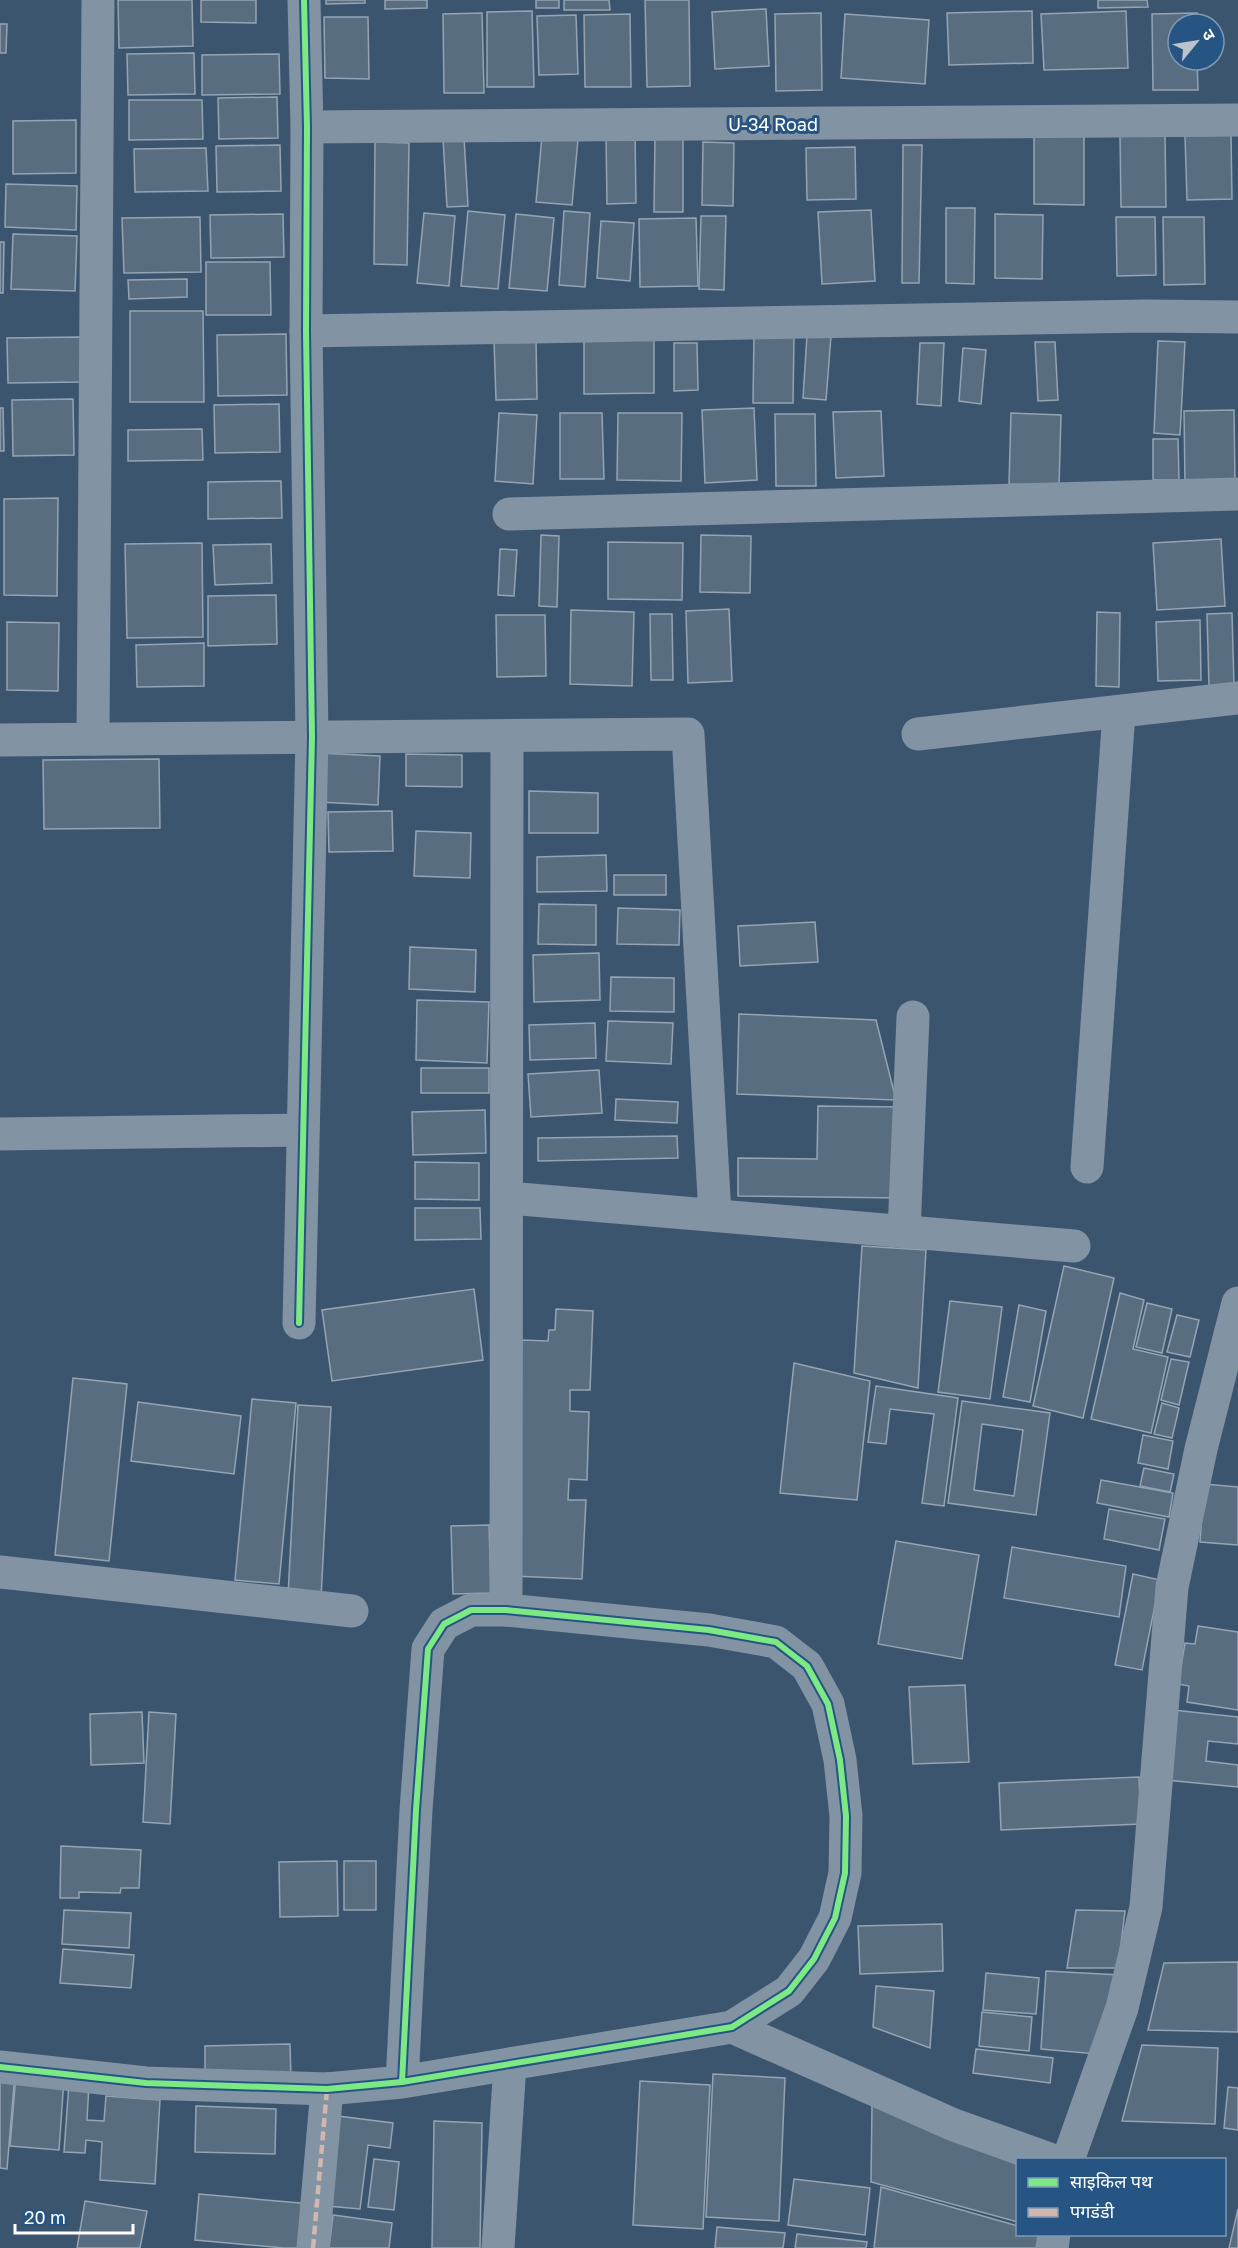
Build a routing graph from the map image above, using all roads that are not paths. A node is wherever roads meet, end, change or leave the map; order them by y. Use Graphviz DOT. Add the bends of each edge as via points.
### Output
graph roads {
  1 [pos="98,0"];
  2 [pos="304,0"];
  3 [pos="1238,120"];
  4 [pos="307,127"];
  5 [pos="1238,317"];
  6 [pos="306,331"];
  7 [pos="1238,494"];
  8 [pos="509,514"];
  9 [pos="1238,698"];
  10 [pos="1119,712"];
  11 [pos="918,734"];
  12 [pos="507,736"];
  13 [pos="312,737"];
  14 [pos="93,739"];
  15 [pos="0,740"];
  16 [pos="913,1017"];
  17 [pos="303,1130"];
  18 [pos="0,1134"];
  19 [pos="1087,1167"];
  20 [pos="508,1198"];
  21 [pos="715,1215"];
  22 [pos="904,1232"];
  23 [pos="1074,1246"];
  24 [pos="1238,1303"];
  25 [pos="299,1323"];
  26 [pos="0,1572"];
  27 [pos="506,1610"];
  28 [pos="352,1611"];
  29 [pos="732,2027"];
  30 [pos="510,2064"];
  31 [pos="0,2067"];
  32 [pos="402,2082"];
  33 [pos="327,2090"];
  34 [pos="1046,2158"];
  35 [pos="1069,2158"];
  36 [pos="312,2248"];
  37 [pos="498,2248"];
  1 -- 14 [label="street"];
  2 -- 4 [label="street"];
  3 -- 4 [label="street, U-34 Road"];
  4 -- 6 [label="street"];
  5 -- 6 [label="street"];
  6 -- 13 [label="street"];
  7 -- 8 [label="street"];
  9 -- 10 [label="street"];
  10 -- 11 [label="street"];
  10 -- 19 [label="street"];
  12 -- 13 [label="street"];
  12 -- 20 [label="street"];
  12 -- 21 [label="street" via="688,734"];
  13 -- 14 [label="street"];
  13 -- 17 [label="street"];
  14 -- 15 [label="street"];
  16 -- 22 [label="street"];
  17 -- 18 [label="street"];
  17 -- 25 [label="street"];
  20 -- 21 [label="street"];
  20 -- 27 [label="street"];
  21 -- 22 [label="street"];
  22 -- 23 [label="street"];
  24 -- 35 [label="street" via="1172,1587 1146,1907 1122,2008"];
  26 -- 28 [label="street"];
  27 -- 29 [label="street" via="709,1630 776,1642 807,1666 828,1704 846,1816 845,1873 835,1918 814,1959 789,1991"];
  27 -- 32 [label="street" via="471,1610 444,1624 428,1649"];
  29 -- 30 [label="street"];
  29 -- 34 [label="street" via="954,2125"];
  30 -- 32 [label="street"];
  30 -- 37 [label="street"];
  31 -- 33 [label="street" via="146,2083"];
  32 -- 33 [label="street"];
  33 -- 36 [label="street"];
}
